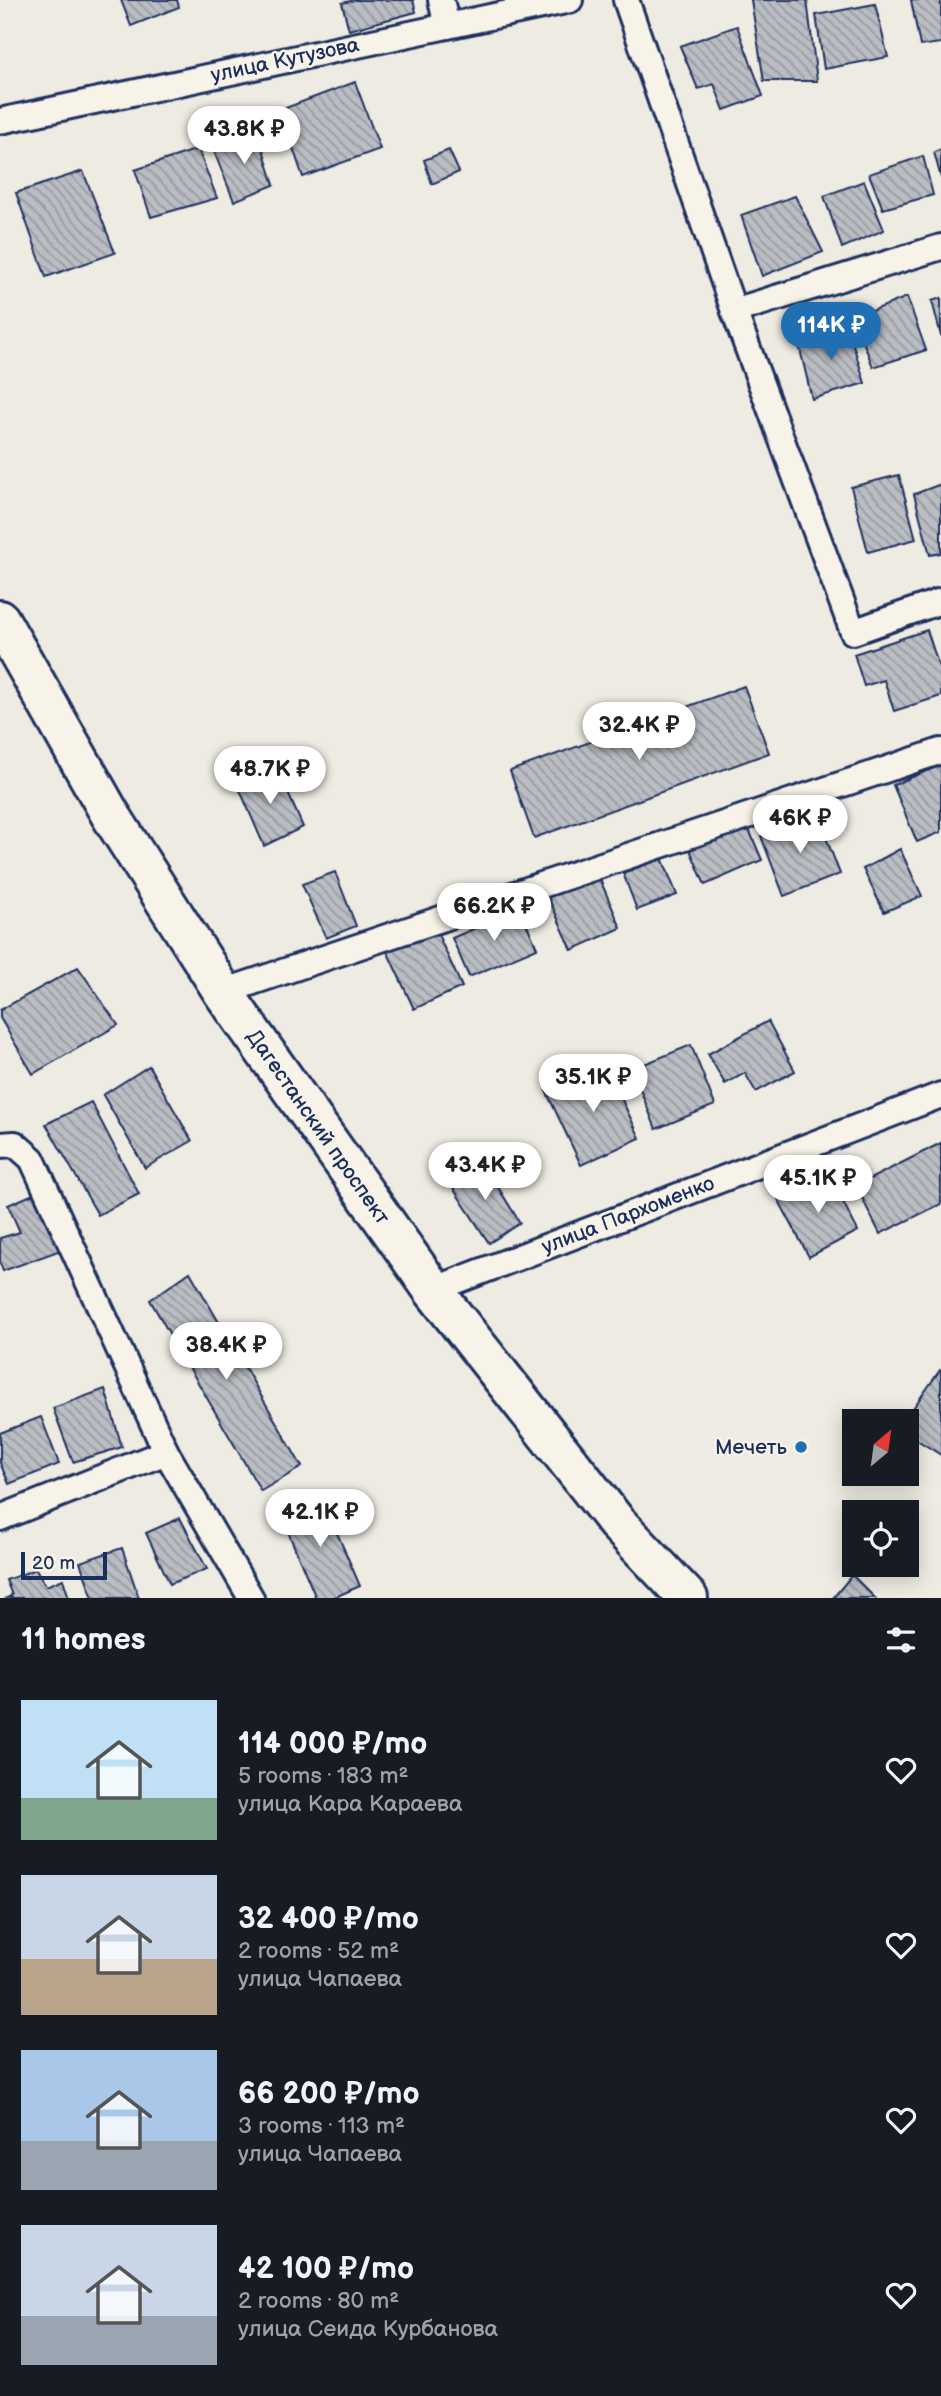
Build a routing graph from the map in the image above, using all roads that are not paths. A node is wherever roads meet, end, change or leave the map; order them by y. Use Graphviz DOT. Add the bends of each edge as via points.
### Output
graph roads {
  1 [pos="441,0"];
  2 [pos="570,0"];
  3 [pos="626,0"];
  4 [pos="447,26"];
  5 [pos="0,121"];
  6 [pos="941,247"];
  7 [pos="734,311"];
  8 [pos="941,601"];
  9 [pos="0,620"];
  10 [pos="941,751"];
  11 [pos="223,992"];
  12 [pos="941,1095"];
  13 [pos="7,1144"];
  14 [pos="433,1290"];
  15 [pos="166,1452"];
  16 [pos="0,1518"];
  17 [pos="251,1598"];
  18 [pos="688,1598"];
  1 -- 4 [label="street"];
  2 -- 4 [label="street, улица Кутузова"];
  3 -- 7 [label="street"];
  4 -- 5 [label="street, улица Кутузова"];
  6 -- 7 [label="street"];
  7 -- 8 [label="street" via="853,632"];
  9 -- 11 [label="highway, Дагестанский проспект" via="110,814"];
  10 -- 11 [label="street"];
  11 -- 14 [label="highway, Дагестанский проспект"];
  12 -- 14 [label="street, улица Пархоменко"];
  13 -- 15 [label="street" via="32,1159"];
  14 -- 18 [label="highway, Дагестанский проспект" via="617,1523"];
  15 -- 16 [label="street"];
  15 -- 17 [label="street"];
}
